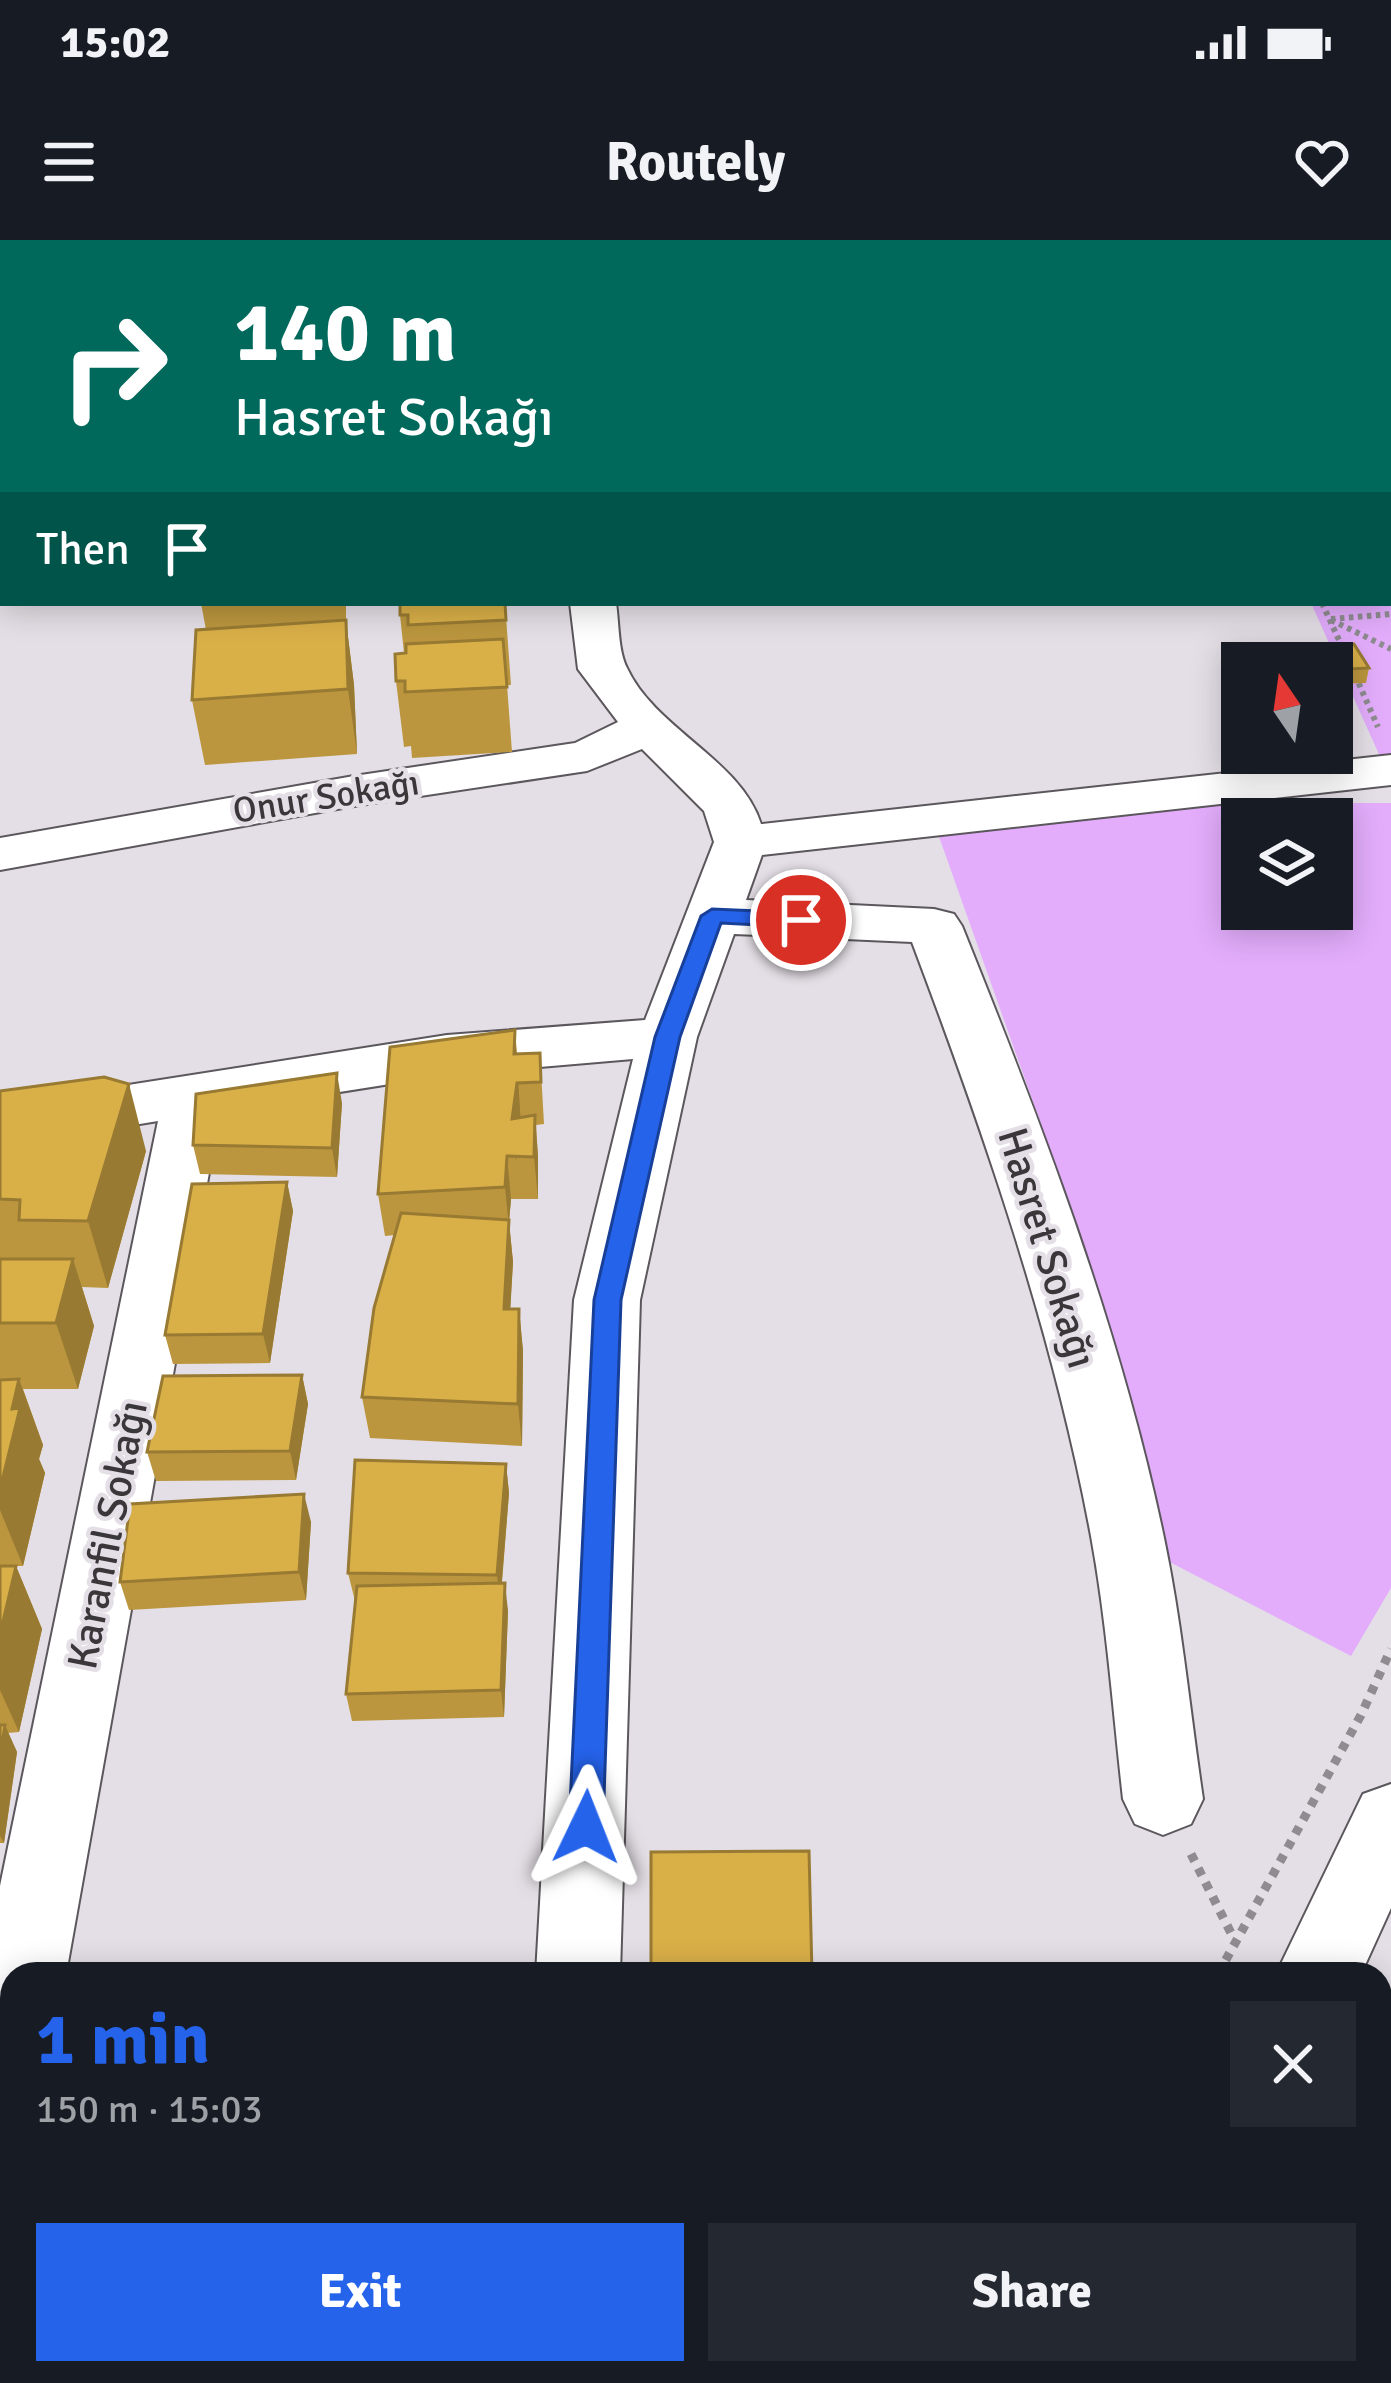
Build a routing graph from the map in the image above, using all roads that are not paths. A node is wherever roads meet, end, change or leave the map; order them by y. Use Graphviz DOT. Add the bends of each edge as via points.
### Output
graph roads {
  1 [pos="593,606"];
  2 [pos="648,727"];
  3 [pos="1387,753"];
  4 [pos="740,842"];
  5 [pos="0,854"];
  6 [pos="712,916"];
  7 [pos="668,1037"];
  8 [pos="193,1096"];
  9 [pos="0,1126"];
  10 [pos="1163,1799"];
  11 [pos="1391,1820"];
  12 [pos="26,1962"];
  13 [pos="579,1962"];
  14 [pos="1324,1962"];
  1 -- 2 [label="street" via="602,669"];
  2 -- 4 [label="street" via="729,806"];
  2 -- 5 [label="street, Onur Sokağı" via="586,757"];
  3 -- 4 [label="street"];
  4 -- 6 [label="street"];
  6 -- 7 [label="street"];
  6 -- 10 [label="street, Hasret Sokağı" via="934,926 1000,1092 1080,1348 1127,1537"];
  7 -- 8 [label="street" via="447,1055"];
  7 -- 13 [label="street" via="607,1300"];
  8 -- 9 [label="street"];
  8 -- 12 [label="street, Karanfil Sokağı"];
  11 -- 14 [label="street"];
}
